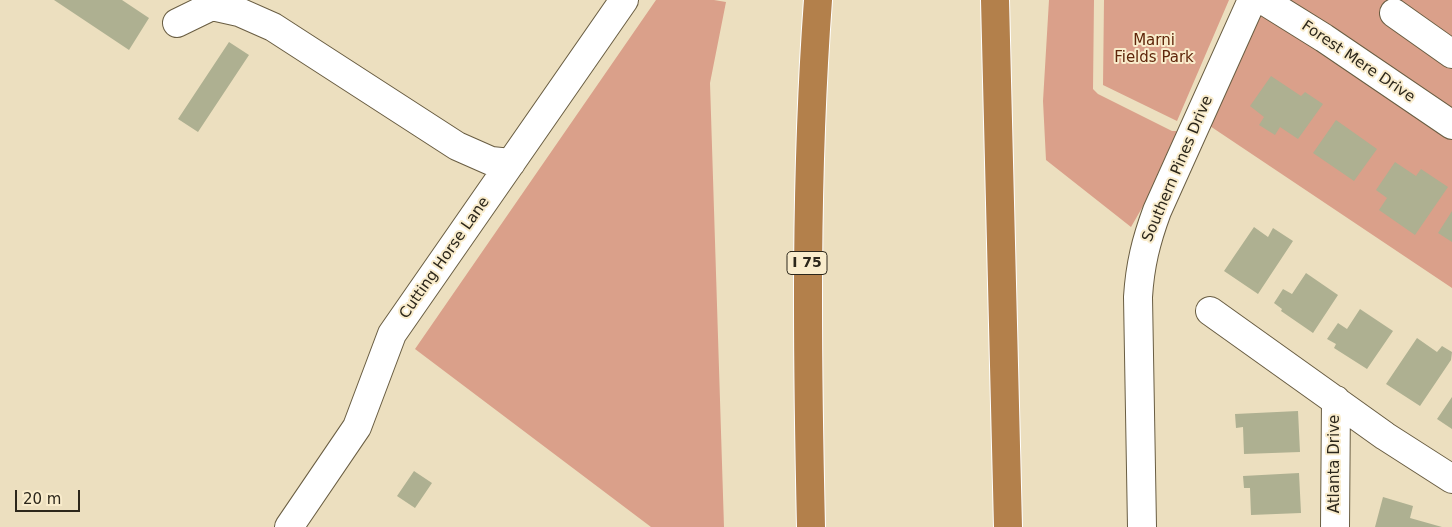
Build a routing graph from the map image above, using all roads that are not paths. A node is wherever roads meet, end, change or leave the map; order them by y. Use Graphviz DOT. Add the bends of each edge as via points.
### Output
graph roads {
  1 [pos="624,0"];
  2 [pos="818,0"];
  3 [pos="995,0"];
  4 [pos="1252,0"];
  5 [pos="1263,0"];
  6 [pos="1394,13"];
  7 [pos="177,23"];
  8 [pos="1452,54"];
  9 [pos="1452,125"];
  10 [pos="511,163"];
  11 [pos="1210,312"];
  12 [pos="1336,400"];
  13 [pos="1452,479"];
  14 [pos="289,527"];
  15 [pos="811,527"];
  16 [pos="1008,527"];
  17 [pos="1142,527"];
  18 [pos="1335,527"];
  1 -- 10 [label="street, Cutting Horse Lane"];
  2 -- 15 [label="highway, I 75" via="808,212 807,371"];
  3 -- 16 [label="highway"];
  4 -- 17 [label="street, Southern Pines Drive" via="1146,238 1138,297"];
  5 -- 9 [label="street, Forest Mere Drive"];
  6 -- 8 [label="street"];
  7 -- 10 [label="street" via="212,6 239,12 274,27 457,146 491,161"];
  10 -- 14 [label="street, Cutting Horse Lane" via="392,334 357,426"];
  11 -- 12 [label="street"];
  12 -- 13 [label="street"];
  12 -- 18 [label="street, Atlanta Drive"];
}
